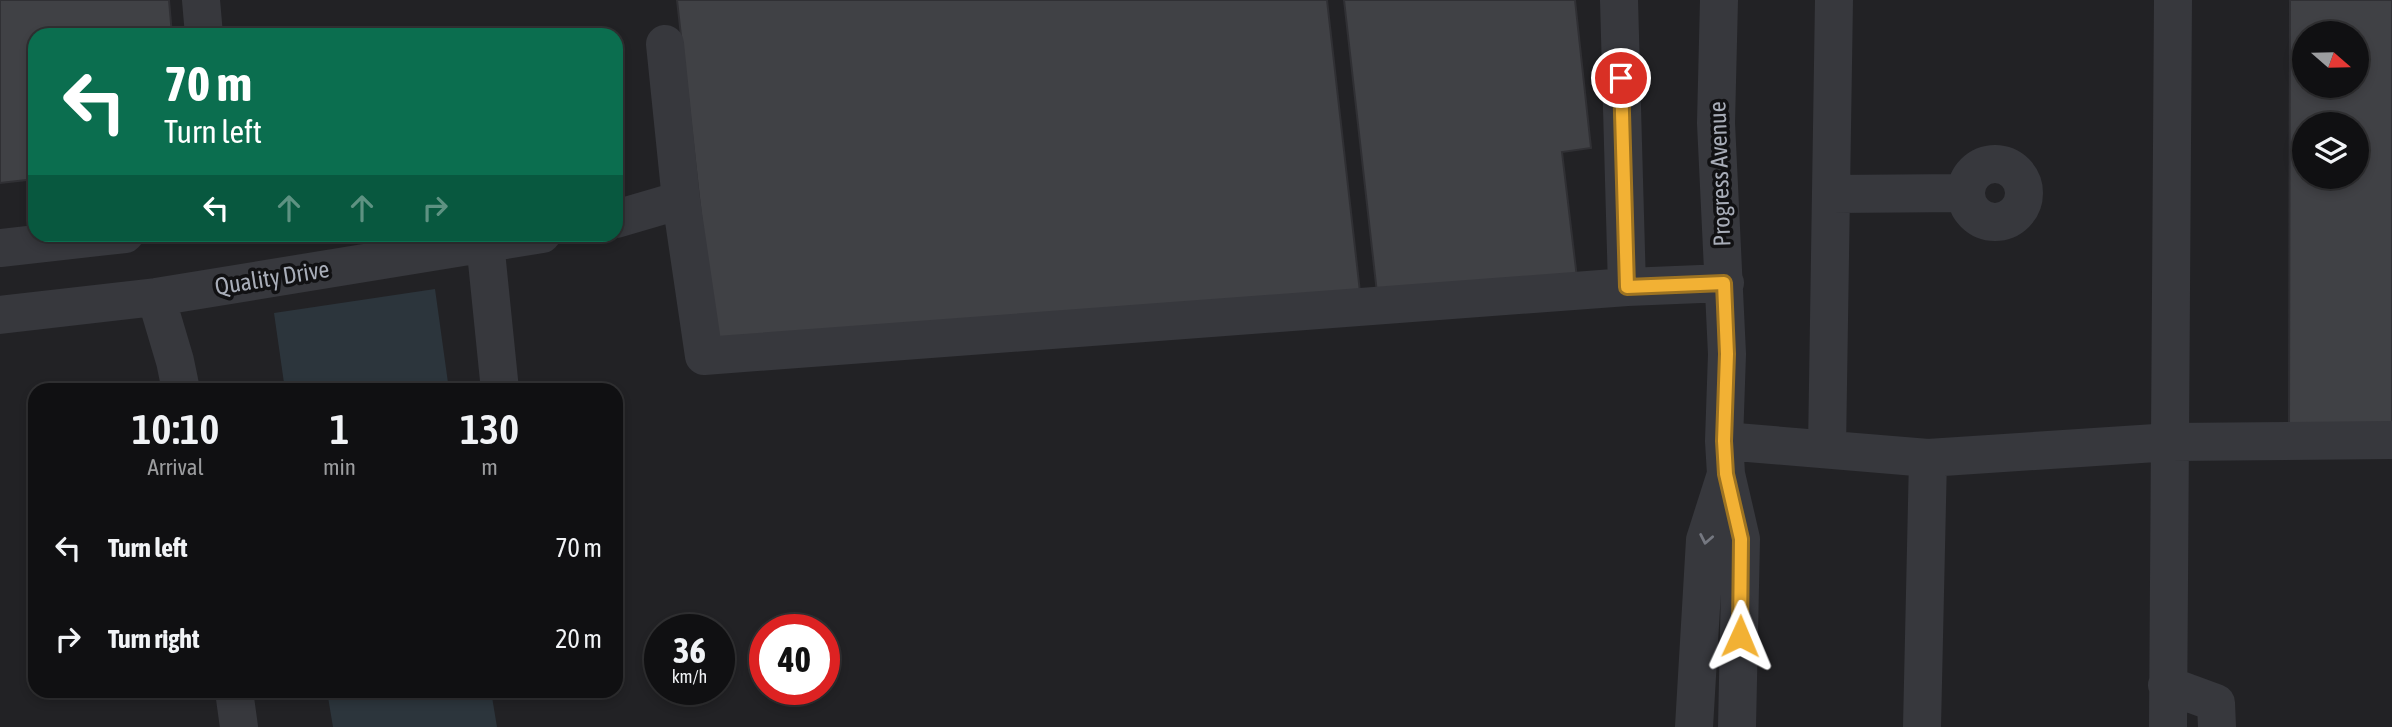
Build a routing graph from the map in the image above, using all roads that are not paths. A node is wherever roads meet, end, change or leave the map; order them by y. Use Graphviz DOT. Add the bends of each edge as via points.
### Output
graph roads {
  1 [pos="201,0"];
  2 [pos="1619,0"];
  3 [pos="1719,0"];
  4 [pos="1834,0"];
  5 [pos="2173,0"];
  6 [pos="203,28"];
  7 [pos="665,44"];
  8 [pos="1966,193"];
  9 [pos="1831,194"];
  10 [pos="681,200"];
  11 [pos="623,217"];
  12 [pos="54,242"];
  13 [pos="485,242"];
  14 [pos="0,248"];
  15 [pos="1724,283"];
  16 [pos="1627,287"];
  17 [pos="156,297"];
  18 [pos="0,315"];
  19 [pos="180,383"];
  20 [pos="499,383"];
  21 [pos="2392,440"];
  22 [pos="2171,442"];
  23 [pos="1827,449"];
  24 [pos="1725,457"];
  25 [pos="1928,458"];
  26 [pos="2167,685"];
  27 [pos="235,698"];
  28 [pos="239,727"];
  29 [pos="1694,727"];
  30 [pos="1737,727"];
  31 [pos="1922,727"];
  32 [pos="2168,727"];
  33 [pos="2217,727"];
  1 -- 6 [label="street"];
  2 -- 16 [label="street"];
  3 -- 15 [label="street, Progress Avenue" via="1716,122"];
  4 -- 9 [label="street"];
  5 -- 22 [label="street"];
  7 -- 10 [label="street"];
  8 -- 9 [label="street"];
  9 -- 23 [label="street"];
  10 -- 11 [label="street"];
  10 -- 16 [label="street" via="704,356"];
  12 -- 14 [label="street"];
  13 -- 17 [label="street, Quality Drive"];
  13 -- 20 [label="street"];
  15 -- 16 [label="street"];
  15 -- 24 [label="street, Progress Avenue"];
  17 -- 18 [label="street, Quality Drive"];
  17 -- 19 [label="street"];
  21 -- 22 [label="street"];
  22 -- 25 [label="street"];
  22 -- 26 [label="street"];
  23 -- 24 [label="street"];
  23 -- 25 [label="street"];
  24 -- 29 [label="street, Progress Avenue, one-way" via="1705,540"];
  24 -- 30 [label="street, Progress Avenue" via="1741,539"];
  25 -- 31 [label="street"];
  26 -- 32 [label="street"];
  26 -- 33 [label="street" via="2216,703"];
  27 -- 28 [label="street"];
}
